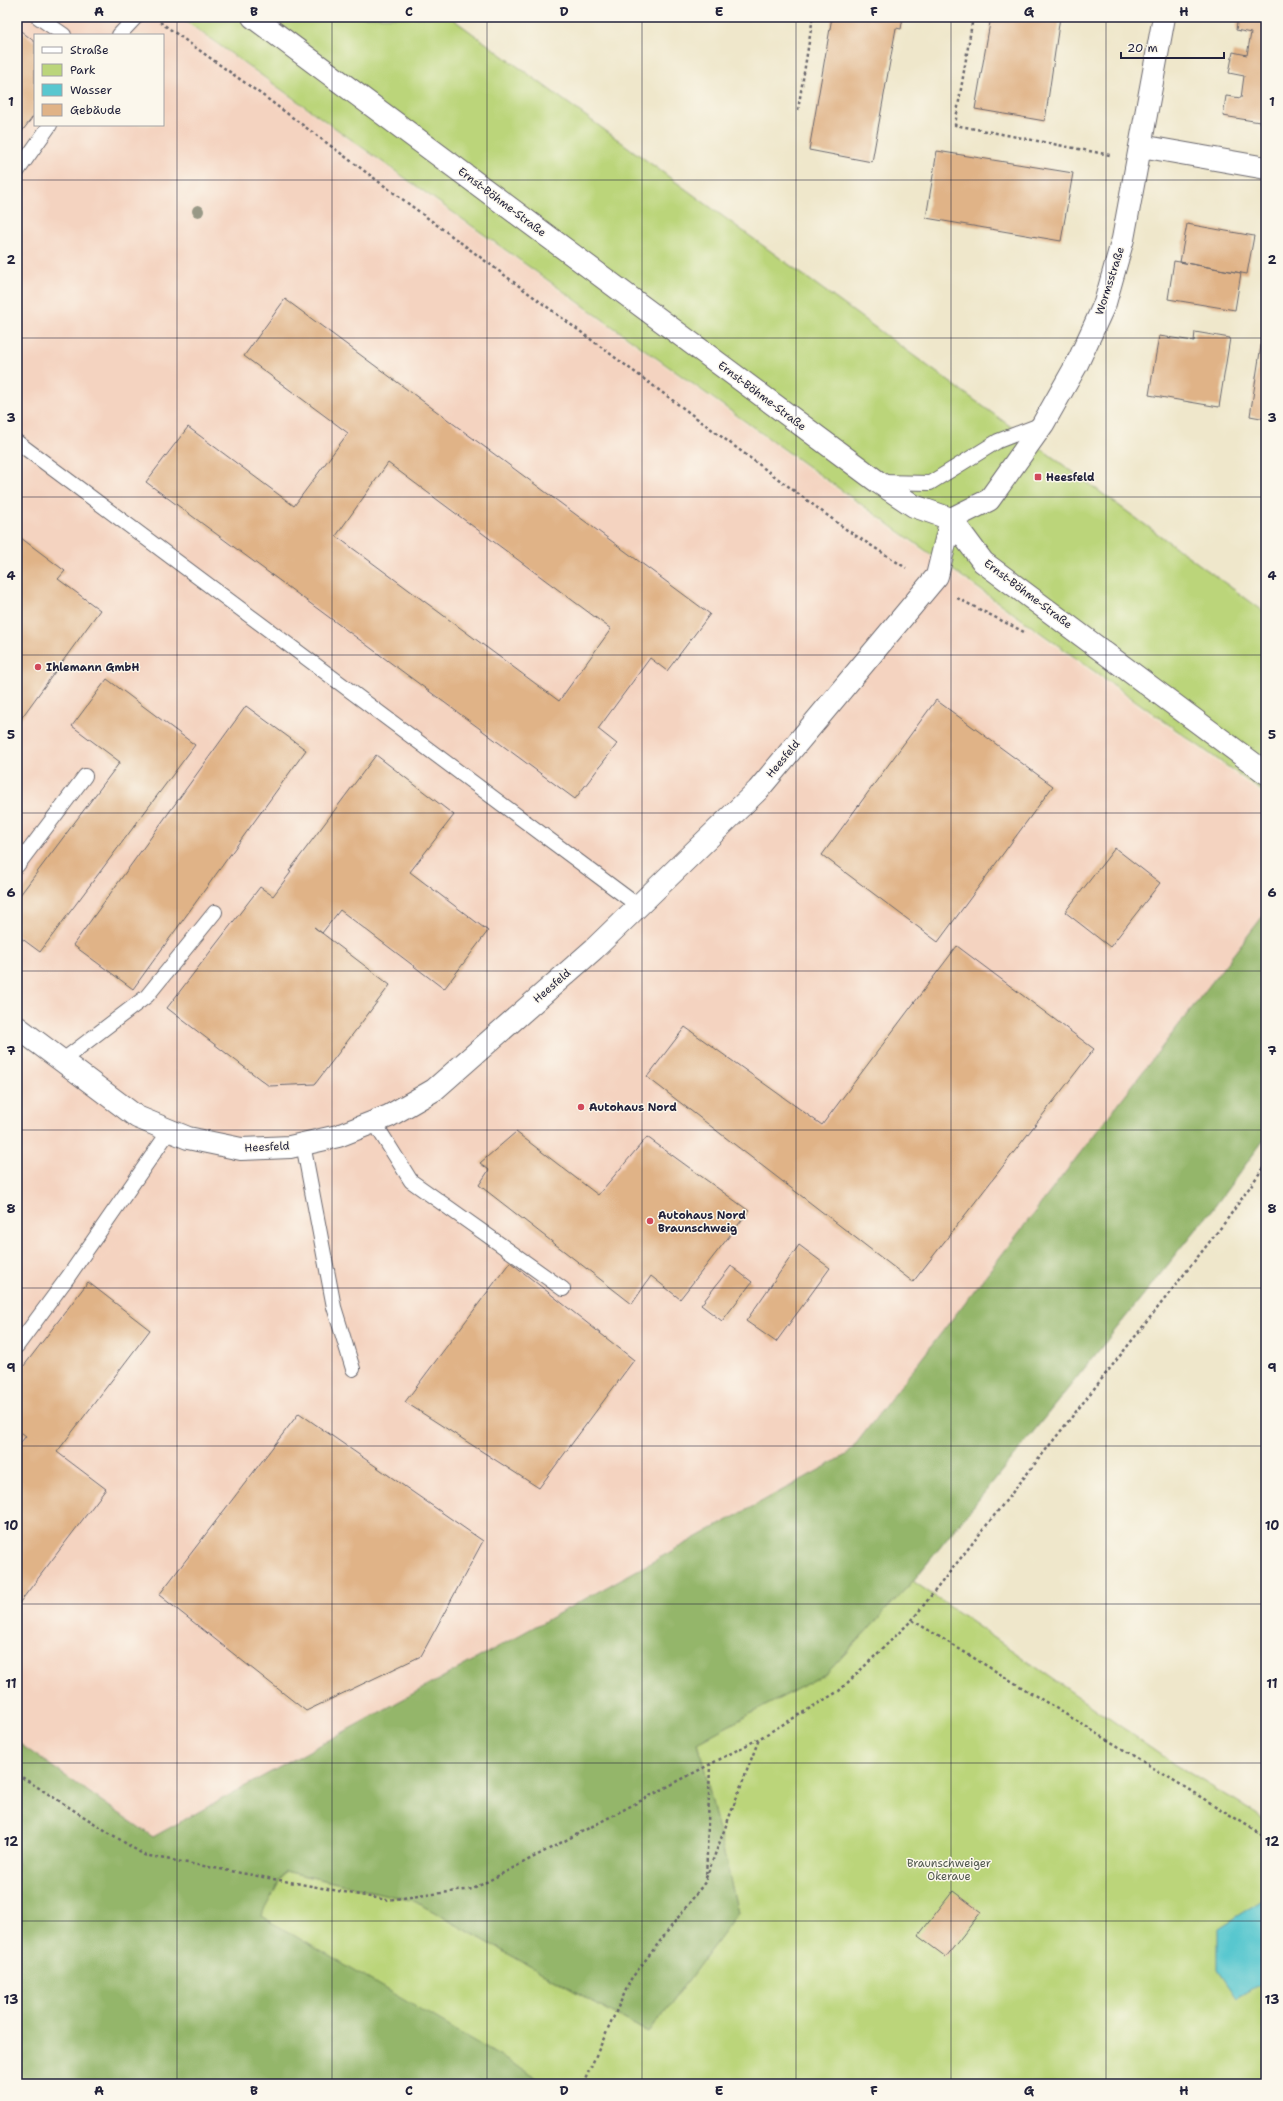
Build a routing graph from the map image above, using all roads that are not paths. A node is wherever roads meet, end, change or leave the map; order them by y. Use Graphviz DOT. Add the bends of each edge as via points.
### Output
graph roads {
  1 [pos="38,17"];
  2 [pos="136,17"];
  3 [pos="253,17"];
  4 [pos="1164,17"];
  5 [pos="63,34"];
  6 [pos="120,34"];
  7 [pos="49,126"];
  8 [pos="1140,153"];
  9 [pos="1266,168"];
  10 [pos="17,172"];
  11 [pos="1043,424"];
  12 [pos="17,442"];
  13 [pos="878,482"];
  14 [pos="952,519"];
  15 [pos="1266,773"];
  16 [pos="85,776"];
  17 [pos="17,866"];
  18 [pos="637,905"];
  19 [pos="214,912"];
  20 [pos="17,1026"];
  21 [pos="63,1060"];
  22 [pos="374,1122"];
  23 [pos="170,1130"];
  24 [pos="302,1144"];
  25 [pos="563,1289"];
  26 [pos="17,1346"];
  27 [pos="353,1369"];
  1 -- 5 [label="lane"];
  2 -- 6 [label="lane"];
  3 -- 13 [label="street, Ernst-Böhme-Straße"];
  4 -- 8 [label="street, Wormsstraße"];
  7 -- 10 [label="lane"];
  8 -- 9 [label="street"];
  8 -- 11 [label="street, Wormsstraße" via="1123,239 1105,303 1077,364"];
  11 -- 13 [label="lane" via="998,440 930,483"];
  11 -- 14 [label="street, Wormsstraße" via="989,500"];
  12 -- 18 [label="lane"];
  13 -- 14 [label="street, Ernst-Böhme-Straße" via="914,506"];
  14 -- 15 [label="street, Ernst-Böhme-Straße" via="983,562"];
  14 -- 18 [label="street, Heesfeld" via="937,576 758,790"];
  16 -- 17 [label="lane"];
  18 -- 22 [label="street, Heesfeld" via="594,949 434,1090"];
  19 -- 21 [label="lane" via="147,996"];
  20 -- 21 [label="street, Heesfeld"];
  21 -- 23 [label="street, Heesfeld" via="137,1117"];
  22 -- 24 [label="street, Heesfeld" via="338,1136"];
  22 -- 25 [label="lane" via="411,1181"];
  23 -- 24 [label="street, Heesfeld" via="188,1138 241,1149 290,1147"];
  23 -- 26 [label="lane"];
  24 -- 27 [label="lane" via="334,1307"];
}
